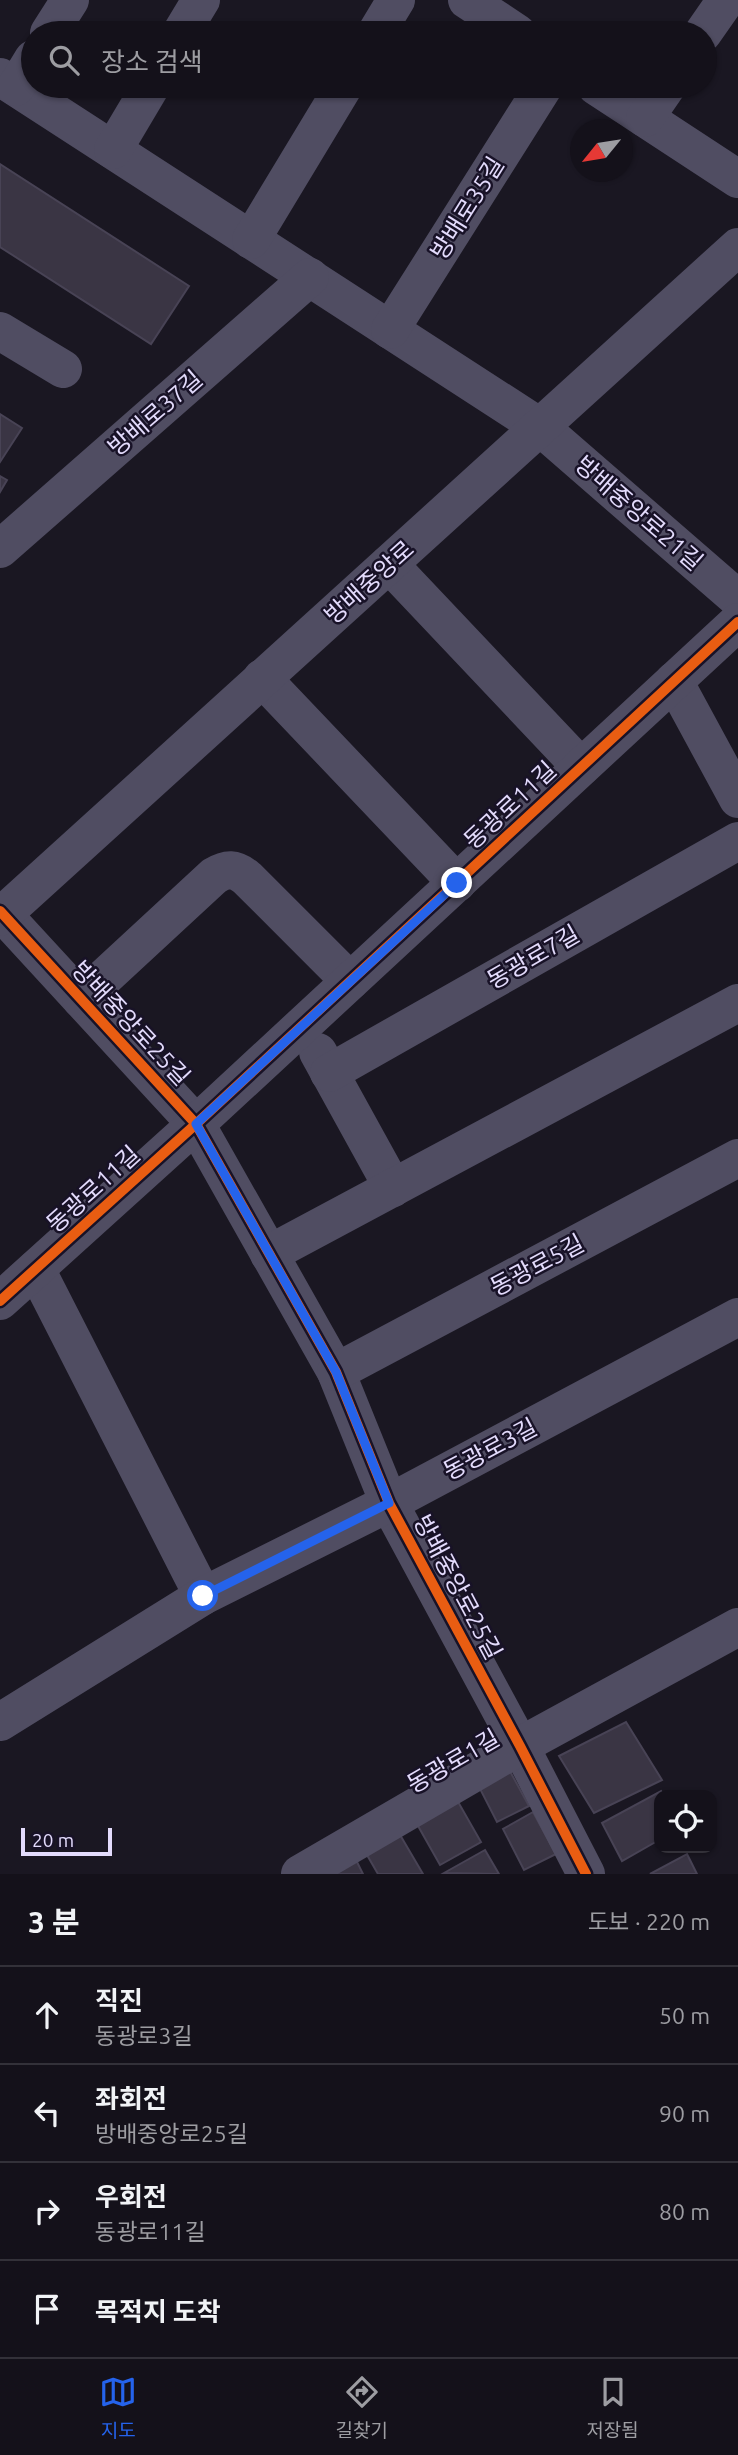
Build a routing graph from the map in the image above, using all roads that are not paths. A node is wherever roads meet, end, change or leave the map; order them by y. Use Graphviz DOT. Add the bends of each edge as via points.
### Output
graph roads {
  1 [pos="70,0"];
  2 [pos="201,0"];
  3 [pos="396,0"];
  4 [pos="467,0"];
  5 [pos="726,0"];
  6 [pos="57,21"];
  7 [pos="188,21"];
  8 [pos="383,21"];
  9 [pos="499,21"];
  10 [pos="711,21"];
  11 [pos="47,98"];
  12 [pos="143,98"];
  13 [pos="337,98"];
  14 [pos="536,98"];
  15 [pos="614,98"];
  16 [pos="659,98"];
  17 [pos="645,118"];
  18 [pos="113,150"];
  19 [pos="738,179"];
  20 [pos="251,240"];
  21 [pos="738,247"];
  22 [pos="310,278"];
  23 [pos="390,330"];
  24 [pos="0,331"];
  25 [pos="63,369"];
  26 [pos="540,427"];
  27 [pos="0,549"];
  28 [pos="389,564"];
  29 [pos="738,599"];
  30 [pos="738,622"];
  31 [pos="262,678"];
  32 [pos="674,681"];
  33 [pos="581,767"];
  34 [pos="738,799"];
  35 [pos="738,841"];
  36 [pos="457,883"];
  37 [pos="1,914"];
  38 [pos="350,981"];
  39 [pos="81,999"];
  40 [pos="738,1003"];
  41 [pos="303,1025"];
  42 [pos="329,1073"];
  43 [pos="196,1124"];
  44 [pos="738,1158"];
  45 [pos="393,1188"];
  46 [pos="270,1254"];
  47 [pos="36,1269"];
  48 [pos="0,1301"];
  49 [pos="738,1317"];
  50 [pos="336,1372"];
  51 [pos="389,1503"];
  52 [pos="203,1596"];
  53 [pos="738,1627"];
  54 [pos="0,1722"];
  55 [pos="520,1746"];
  56 [pos="300,1874"];
  57 [pos="586,1874"];
  1 -- 6 [label="street"];
  2 -- 7 [label="street"];
  3 -- 8 [label="street"];
  4 -- 9 [label="street"];
  5 -- 10 [label="street"];
  11 -- 18 [label="street"];
  12 -- 18 [label="street"];
  13 -- 20 [label="street"];
  14 -- 23 [label="street, 방배로35길"];
  15 -- 17 [label="street"];
  16 -- 17 [label="street"];
  17 -- 19 [label="street"];
  18 -- 20 [label="street"];
  20 -- 22 [label="street"];
  21 -- 26 [label="street, 방배중앙로"];
  22 -- 23 [label="street"];
  22 -- 27 [label="street, 방배로37길"];
  23 -- 26 [label="street"];
  24 -- 25 [label="street"];
  26 -- 28 [label="street, 방배중앙로"];
  26 -- 29 [label="street, 방배중앙로21길"];
  28 -- 31 [label="street, 방배중앙로"];
  28 -- 33 [label="street"];
  30 -- 32 [label="street, 동광로11길"];
  31 -- 36 [label="street"];
  31 -- 37 [label="street, 방배중앙로"];
  32 -- 33 [label="street, 동광로11길"];
  32 -- 34 [label="street"];
  33 -- 36 [label="street, 동광로11길"];
  35 -- 42 [label="street, 동광로7길"];
  36 -- 38 [label="street, 동광로11길"];
  37 -- 39 [label="street, 방배중앙로25길"];
  38 -- 39 [label="street" via="247,877 227,869"];
  38 -- 41 [label="street, 동광로11길"];
  39 -- 43 [label="street, 방배중앙로25길"];
  40 -- 45 [label="street"];
  41 -- 42 [label="street"];
  41 -- 43 [label="street, 동광로11길"];
  42 -- 45 [label="street"];
  43 -- 46 [label="street, 방배중앙로25길"];
  43 -- 47 [label="street, 동광로11길"];
  44 -- 50 [label="street, 동광로5길"];
  45 -- 46 [label="street"];
  46 -- 50 [label="street, 방배중앙로25길"];
  47 -- 48 [label="street, 동광로11길"];
  47 -- 52 [label="street"];
  49 -- 51 [label="street, 동광로3길"];
  50 -- 51 [label="street, 방배중앙로25길"];
  51 -- 52 [label="street, 동광로3길"];
  51 -- 55 [label="street, 방배중앙로25길"];
  52 -- 54 [label="street, 동광로3길"];
  53 -- 55 [label="street, 동광로1길"];
  55 -- 56 [label="street, 동광로1길"];
  55 -- 57 [label="street, 방배중앙로25길"];
}
